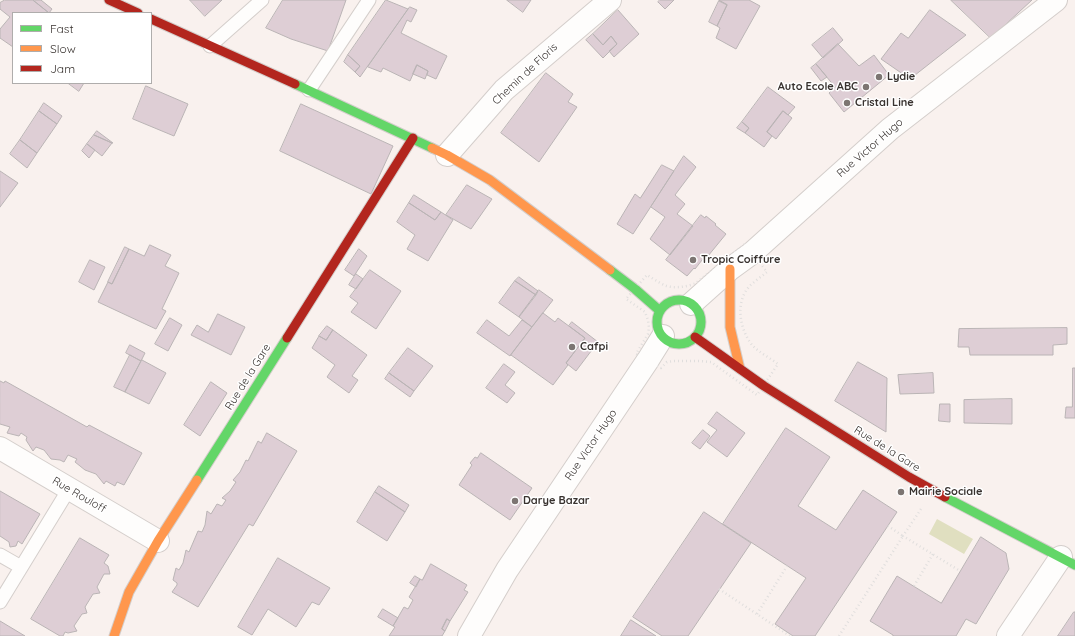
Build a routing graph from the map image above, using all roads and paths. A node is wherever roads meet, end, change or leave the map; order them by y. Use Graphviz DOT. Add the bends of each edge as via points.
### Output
graph roads {
  1 [pos="109,0"];
  2 [pos="262,0"];
  3 [pos="369,0"];
  4 [pos="610,0"];
  5 [pos="1056,0"];
  6 [pos="136,12"];
  7 [pos="152,19"];
  8 [pos="210,46"];
  9 [pos="309,90"];
  10 [pos="414,138"];
  11 [pos="447,155"];
  12 [pos="730,269"];
  13 [pos="691,304"];
  14 [pos="660,311"];
  15 [pos="662,336"];
  16 [pos="695,337"];
  17 [pos="740,369"];
  18 [pos="0,448"];
  19 [pos="69,489"];
  20 [pos="925,504"];
  21 [pos="888,526"];
  22 [pos="904,536"];
  23 [pos="158,541"];
  24 [pos="933,554"];
  25 [pos="0,555"];
  26 [pos="1068,561"];
  27 [pos="787,566"];
  28 [pos="21,567"];
  29 [pos="960,571"];
  30 [pos="914,586"];
  31 [pos="720,589"];
  32 [pos="0,602"];
  33 [pos="757,614"];
  34 [pos="114,636"];
  35 [pos="469,636"];
  36 [pos="790,636"];
  37 [pos="839,636"];
  38 [pos="1008,636"];
  1 -- 6 [label="street"];
  2 -- 8 [label="lane"];
  3 -- 9 [label="lane"];
  4 -- 11 [label="street, Chemin de Floris" via="504,90"];
  5 -- 12 [label="street, Rue Victor Hugo" via="890,129 752,253"];
  7 -- 8 [label="street"];
  8 -- 9 [label="street"];
  9 -- 10 [label="street"];
  10 -- 11 [label="street"];
  10 -- 23 [label="street, Rue de la Gare"];
  11 -- 14 [label="street" via="490,180 635,288"];
  12 -- 13 [label="street, Rue Victor Hugo"];
  12 -- 17 [label="street" via="730,328"];
  13 -- 14 [label="street" via="677,300"];
  13 -- 16 [label="street" via="701,319 699,332"];
  14 -- 15 [label="street" via="657,324"];
  15 -- 16 [label="street" via="668,341 682,344"];
  15 -- 35 [label="street, Rue Victor Hugo" via="507,570"];
  16 -- 17 [label="street, Rue de la Gare"];
  17 -- 26 [label="street, Rue de la Gare" via="909,477"];
  18 -- 19 [label="street, Rue Rouloff"];
  19 -- 23 [label="street, Rue Rouloff"];
  19 -- 28 [label="lane"];
  20 -- 22 [label="path"];
  21 -- 22 [label="path"];
  22 -- 24 [label="path"];
  22 -- 37 [label="path"];
  23 -- 34 [label="street, Rue de la Gare" via="130,592"];
  24 -- 29 [label="path"];
  24 -- 30 [label="path"];
  25 -- 28 [label="lane"];
  26 -- 38 [label="street"];
  27 -- 33 [label="path"];
  28 -- 32 [label="lane"];
  31 -- 33 [label="path"];
  33 -- 36 [label="path"];
}
